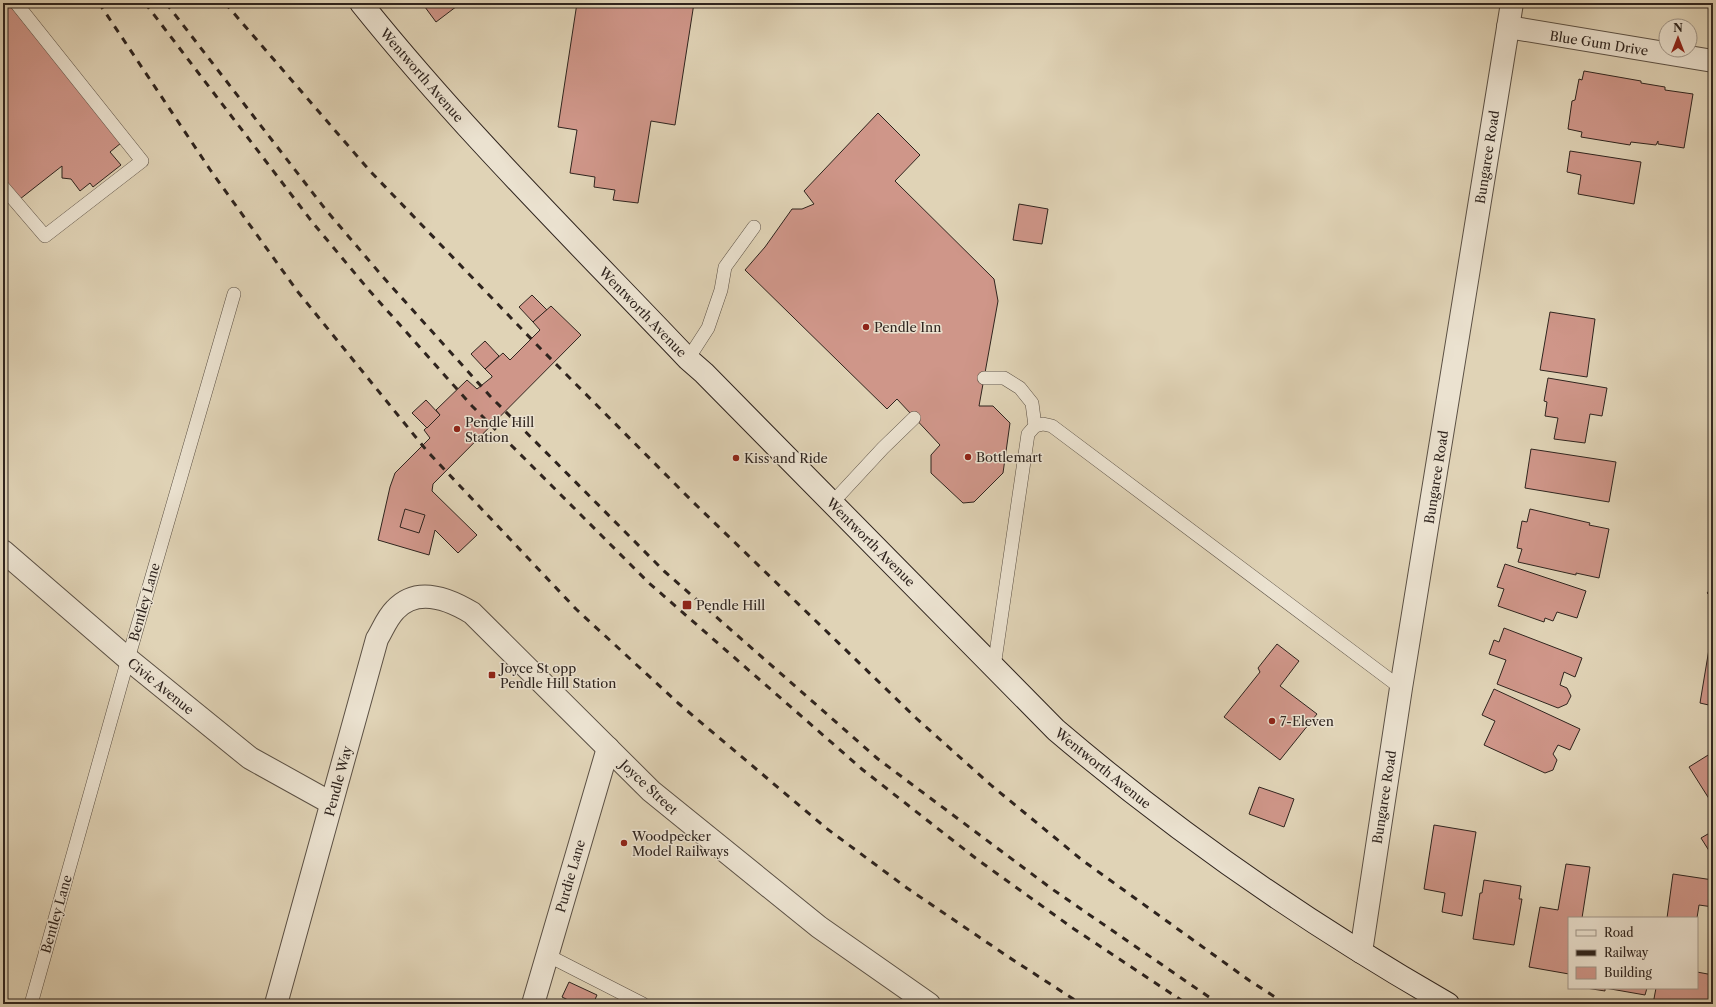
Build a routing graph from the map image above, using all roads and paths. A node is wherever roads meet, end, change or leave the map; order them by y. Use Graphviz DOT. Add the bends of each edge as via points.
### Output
graph roads {
  1 [pos="16,3"];
  2 [pos="361,3"];
  3 [pos="1512,3"];
  4 [pos="1508,27"];
  5 [pos="1713,61"];
  6 [pos="3,188"];
  7 [pos="754,227"];
  8 [pos="234,294"];
  9 [pos="688,359"];
  10 [pos="984,378"];
  11 [pos="914,418"];
  12 [pos="1035,426"];
  13 [pos="832,503"];
  14 [pos="3,551"];
  15 [pos="441,598"];
  16 [pos="128,659"];
  17 [pos="994,667"];
  18 [pos="1401,688"];
  19 [pos="608,748"];
  20 [pos="332,804"];
  21 [pos="1361,952"];
  22 [pos="547,955"];
  23 [pos="31,1004"];
  24 [pos="276,1004"];
  25 [pos="533,1004"];
  26 [pos="643,1004"];
  27 [pos="929,1004"];
  28 [pos="1448,1004"];
  1 -- 6 [label="lane" via="142,161 45,236"];
  2 -- 9 [label="street, Wentworth Avenue" via="427,82 519,184"];
  3 -- 4 [label="street, Bungaree Road"];
  4 -- 5 [label="street, Blue Gum Drive"];
  4 -- 18 [label="street, Bungaree Road"];
  7 -- 9 [label="lane" via="725,267 721,290 708,328"];
  8 -- 16 [label="lane, Bentley Lane"];
  9 -- 13 [label="street, Wentworth Avenue"];
  10 -- 12 [label="lane" via="1004,378 1020,388 1032,402"];
  11 -- 13 [label="lane"];
  12 -- 17 [label="lane" via="1028,434"];
  12 -- 18 [label="lane" via="1052,426"];
  13 -- 17 [label="street, Wentworth Avenue"];
  14 -- 16 [label="street, Civic Avenue"];
  15 -- 19 [label="street, Joyce Street" via="472,613"];
  15 -- 20 [label="street, Pendle Way" via="424,596 408,601 396,608 387,620 377,639"];
  16 -- 20 [label="street, Civic Avenue" via="250,758"];
  16 -- 23 [label="lane, Bentley Lane"];
  17 -- 21 [label="street, Wentworth Avenue" via="1056,730 1113,778 1251,880"];
  18 -- 21 [label="street, Bungaree Road"];
  19 -- 22 [label="street, Purdie Lane"];
  19 -- 27 [label="street, Joyce Street" via="651,791 738,863 819,927"];
  20 -- 24 [label="street, Pendle Way"];
  21 -- 28 [label="street, Wentworth Avenue"];
  22 -- 25 [label="street, Purdie Lane"];
  22 -- 26 [label="lane"];
}
